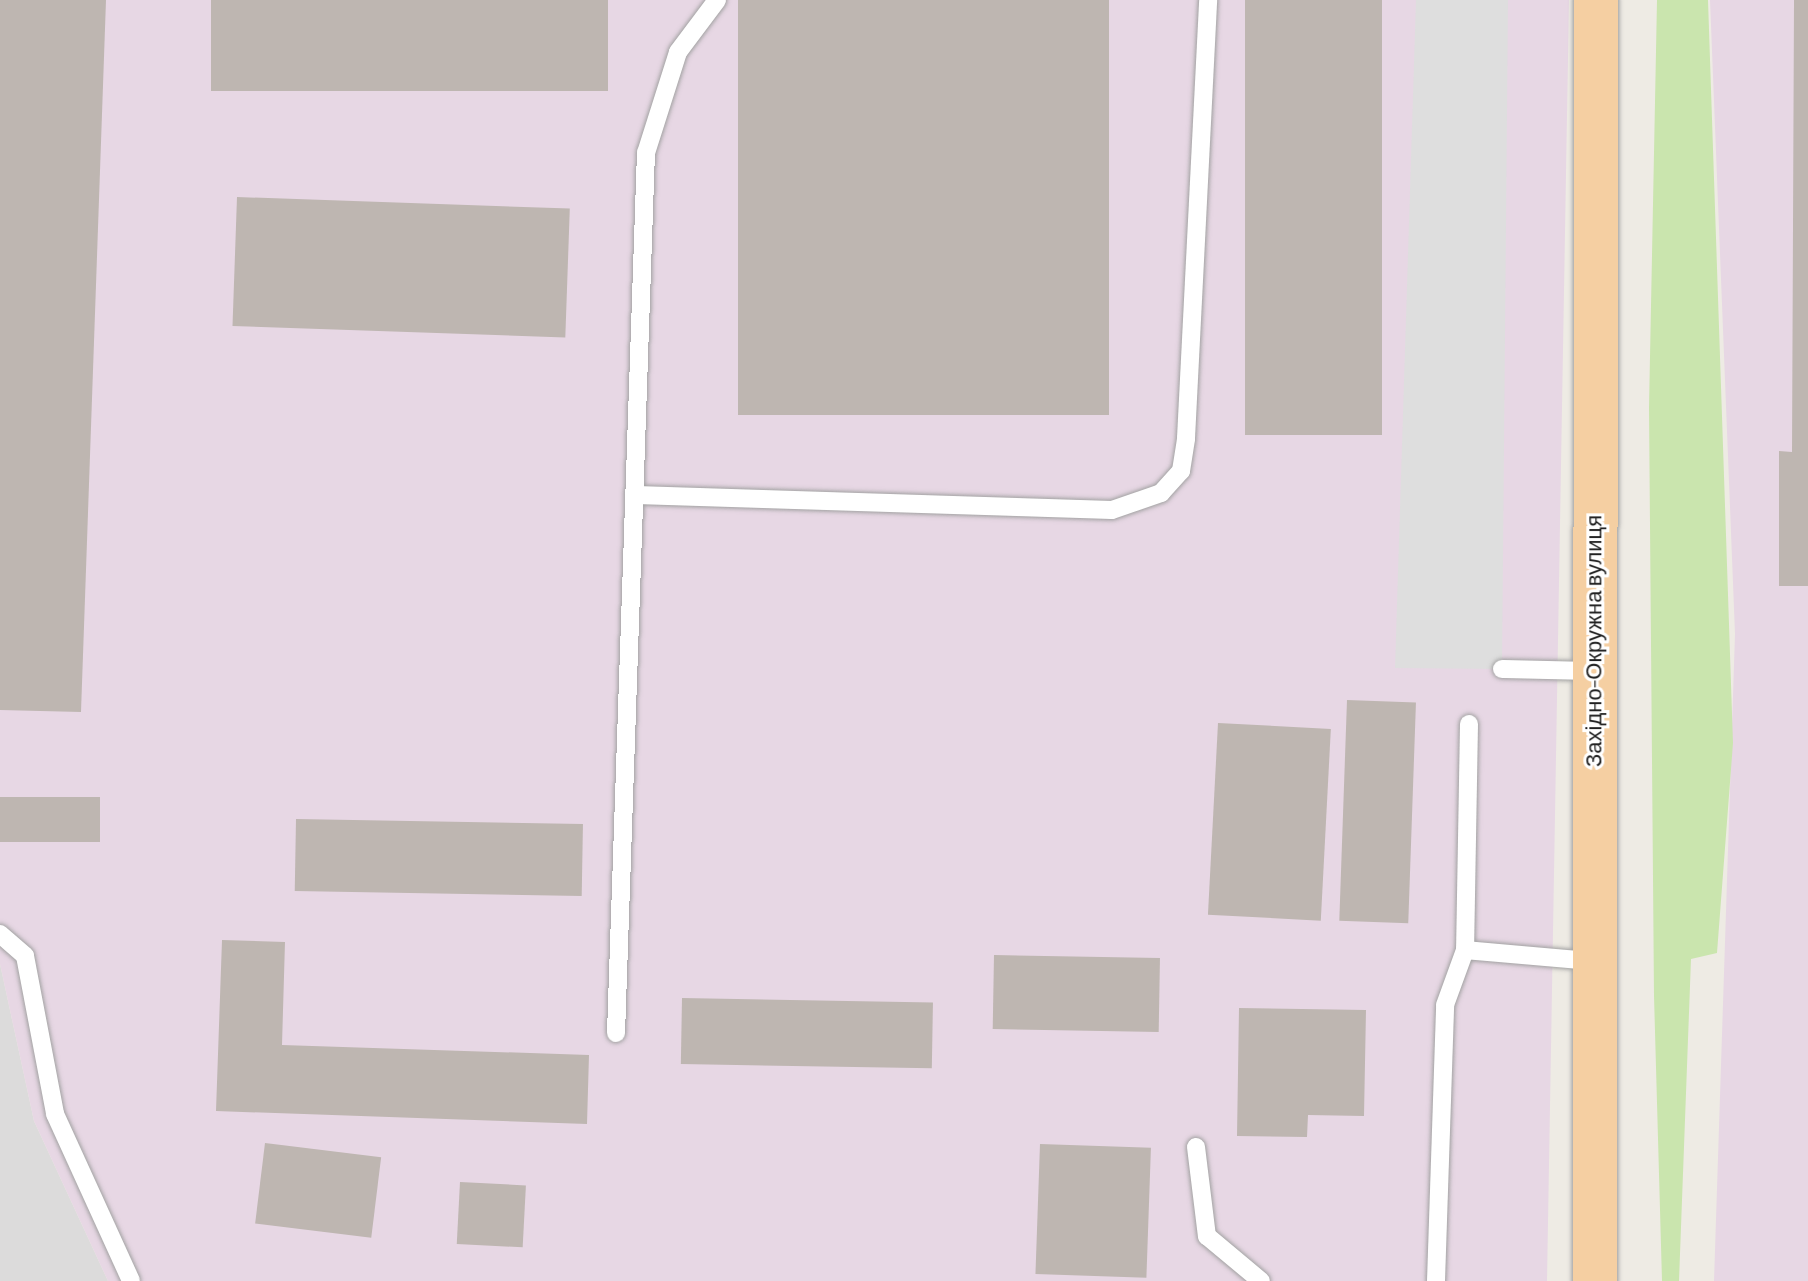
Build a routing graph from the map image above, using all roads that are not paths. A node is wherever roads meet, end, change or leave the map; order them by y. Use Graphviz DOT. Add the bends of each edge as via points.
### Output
graph roads {
  1 [pos="717,0"];
  2 [pos="1208,0"];
  3 [pos="1596,0"];
  4 [pos="636,495"];
  5 [pos="1502,669"];
  6 [pos="1593,671"];
  7 [pos="1469,724"];
  8 [pos="0,934"];
  9 [pos="1465,950"];
  10 [pos="1592,961"];
  11 [pos="616,1033"];
  12 [pos="1196,1147"];
  13 [pos="131,1281"];
  14 [pos="1261,1281"];
  15 [pos="1436,1281"];
  16 [pos="1595,1281"];
  1 -- 4 [label="lane" via="678,52 646,153"];
  2 -- 4 [label="lane" via="1186,438 1181,471 1161,493 1112,510"];
  3 -- 6 [label="main road, Західно-Окружна вулиця"];
  4 -- 11 [label="lane"];
  5 -- 6 [label="lane"];
  6 -- 10 [label="main road, Західно-Окружна вулиця"];
  7 -- 9 [label="lane"];
  8 -- 13 [label="lane" via="25,956 55,1114"];
  9 -- 10 [label="lane"];
  9 -- 15 [label="lane" via="1445,1005"];
  10 -- 16 [label="main road, Західно-Окружна вулиця"];
  12 -- 14 [label="lane" via="1207,1236"];
}
